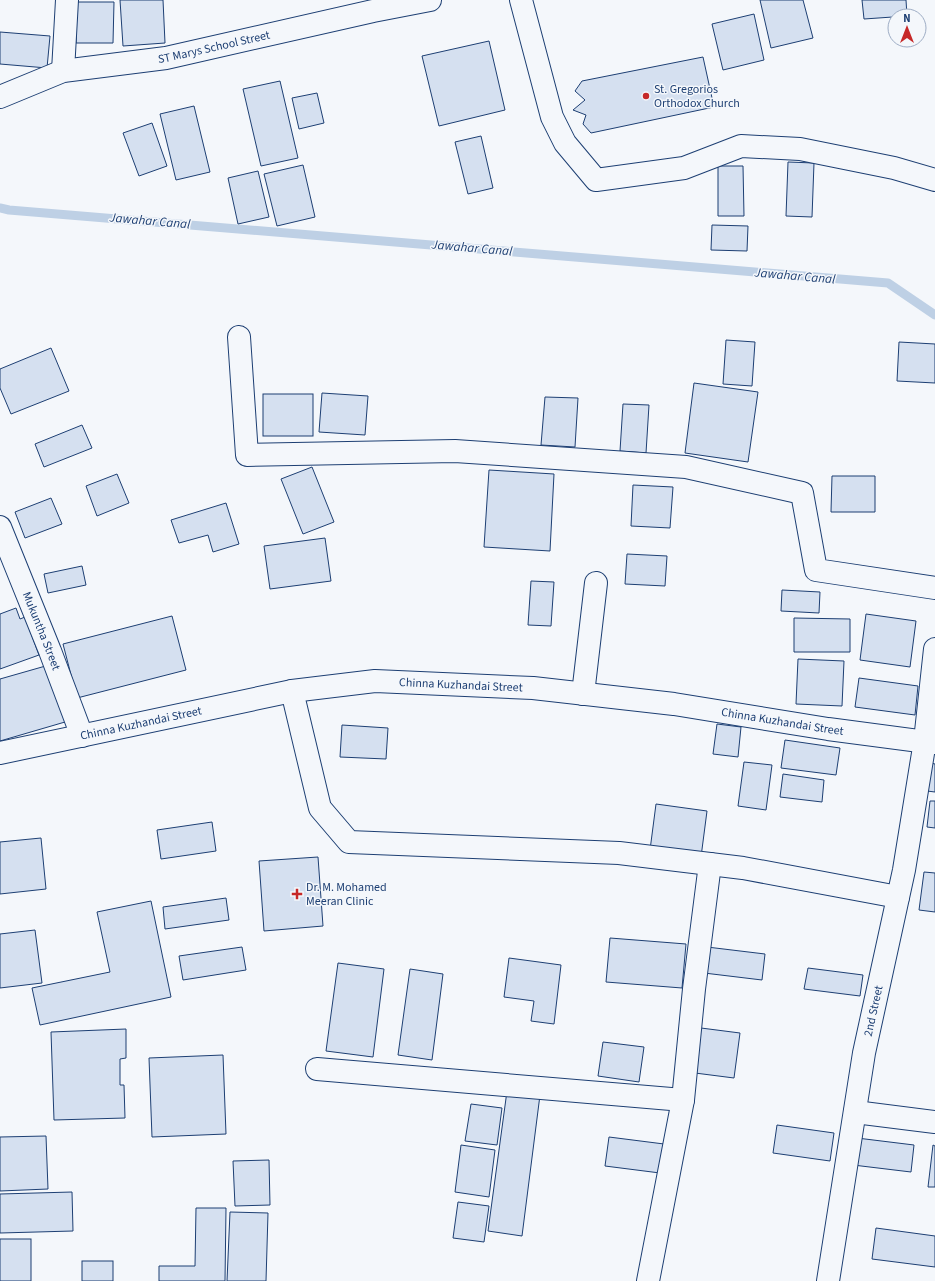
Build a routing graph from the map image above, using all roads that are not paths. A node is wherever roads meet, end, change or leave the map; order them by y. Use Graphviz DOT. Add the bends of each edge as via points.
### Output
graph roads {
  1 [pos="67,0"];
  2 [pos="430,0"];
  3 [pos="521,0"];
  4 [pos="63,71"];
  5 [pos="0,97"];
  6 [pos="935,180"];
  7 [pos="239,337"];
  8 [pos="0,527"];
  9 [pos="596,583"];
  10 [pos="935,588"];
  11 [pos="935,649"];
  12 [pos="292,691"];
  13 [pos="583,694"];
  14 [pos="82,736"];
  15 [pos="930,742"];
  16 [pos="0,753"];
  17 [pos="710,864"];
  18 [pos="898,897"];
  19 [pos="317,1069"];
  20 [pos="683,1100"];
  21 [pos="855,1112"];
  22 [pos="935,1122"];
  23 [pos="648,1281"];
  24 [pos="828,1281"];
  1 -- 4 [label="street"];
  2 -- 4 [label="street, ST Marys School Street" via="166,58"];
  3 -- 6 [label="street" via="552,117 565,143 596,180 684,168 741,146 800,149 894,168"];
  4 -- 5 [label="street, ST Marys School Street"];
  7 -- 10 [label="street" via="247,455 455,451 686,467 802,492 816,570"];
  8 -- 14 [label="street, Mukuntha Street"];
  9 -- 13 [label="street"];
  11 -- 15 [label="street, 2nd Street"];
  12 -- 13 [label="street, Chinna Kuzhandai Street" via="375,681 533,688"];
  12 -- 14 [label="street, Chinna Kuzhandai Street"];
  12 -- 17 [label="street" via="320,808 349,842 619,854"];
  13 -- 15 [label="street, Chinna Kuzhandai Street" via="674,704 828,729"];
  14 -- 16 [label="street, Chinna Kuzhandai Street"];
  15 -- 18 [label="street, 2nd Street"];
  17 -- 18 [label="street"];
  17 -- 20 [label="street"];
  18 -- 21 [label="street, 2nd Street" via="864,1053"];
  19 -- 20 [label="street"];
  20 -- 23 [label="street"];
  21 -- 22 [label="street"];
  21 -- 24 [label="street, 2nd Street"];
}
